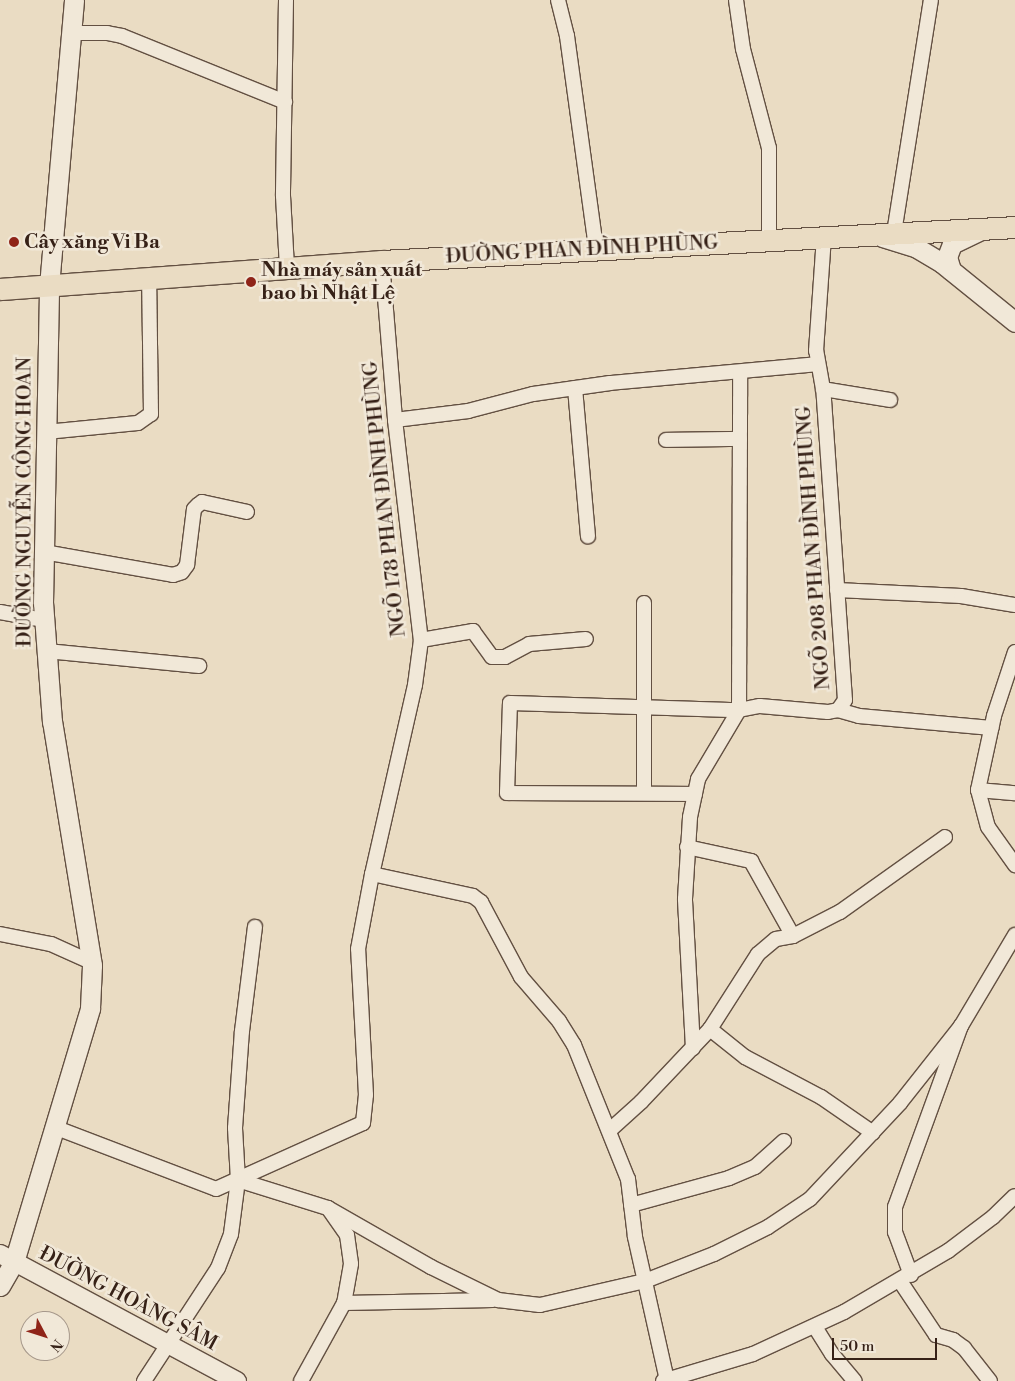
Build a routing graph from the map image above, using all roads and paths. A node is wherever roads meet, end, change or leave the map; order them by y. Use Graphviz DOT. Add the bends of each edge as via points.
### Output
graph roads {
  1 [pos="74,0"];
  2 [pos="286,0"];
  3 [pos="558,0"];
  4 [pos="736,0"];
  5 [pos="931,0"];
  6 [pos="70,33"];
  7 [pos="285,102"];
  8 [pos="1015,227"];
  9 [pos="986,228"];
  10 [pos="894,234"];
  11 [pos="856,236"];
  12 [pos="824,237"];
  13 [pos="769,241"];
  14 [pos="596,249"];
  15 [pos="382,261"];
  16 [pos="287,268"];
  17 [pos="951,270"];
  18 [pos="149,276"];
  19 [pos="49,286"];
  20 [pos="0,289"];
  21 [pos="1015,322"];
  22 [pos="817,358"];
  23 [pos="740,372"];
  24 [pos="575,388"];
  25 [pos="823,390"];
  26 [pos="890,400"];
  27 [pos="395,420"];
  28 [pos="46,432"];
  29 [pos="740,439"];
  30 [pos="666,440"];
  31 [pos="247,512"];
  32 [pos="588,536"];
  33 [pos="44,552"];
  34 [pos="838,590"];
  35 [pos="644,603"];
  36 [pos="1015,605"];
  37 [pos="0,612"];
  38 [pos="44,620"];
  39 [pos="586,639"];
  40 [pos="421,640"];
  41 [pos="47,651"];
  42 [pos="1015,652"];
  43 [pos="199,666"];
  44 [pos="645,708"];
  45 [pos="739,710"];
  46 [pos="838,710"];
  47 [pos="991,728"];
  48 [pos="978,790"];
  49 [pos="644,793"];
  50 [pos="1015,793"];
  51 [pos="695,794"];
  52 [pos="945,837"];
  53 [pos="687,847"];
  54 [pos="1015,865"];
  55 [pos="372,874"];
  56 [pos="255,927"];
  57 [pos="0,934"];
  58 [pos="1015,935"];
  59 [pos="793,936"];
  60 [pos="91,962"];
  61 [pos="961,1026"];
  62 [pos="710,1029"];
  63 [pos="693,1048"];
  64 [pos="54,1127"];
  65 [pos="610,1130"];
  66 [pos="873,1133"];
  67 [pos="784,1141"];
  68 [pos="238,1180"];
  69 [pos="1015,1196"];
  70 [pos="631,1205"];
  71 [pos="328,1208"];
  72 [pos="7,1258"];
  73 [pos="906,1278"];
  74 [pos="644,1281"];
  75 [pos="0,1286"];
  76 [pos="498,1300"];
  77 [pos="344,1304"];
  78 [pos="815,1327"];
  79 [pos="167,1344"];
  80 [pos="144,1381"];
  81 [pos="237,1381"];
  82 [pos="301,1381"];
  83 [pos="665,1381"];
  84 [pos="855,1381"];
  85 [pos="990,1381"];
  1 -- 6 [label="main road, ĐƯỜNG NGUYỄN CÔNG HOAN"];
  2 -- 7 [label="street"];
  3 -- 14 [label="street" via="567,36"];
  4 -- 13 [label="street" via="740,34 769,148"];
  5 -- 10 [label="street"];
  6 -- 7 [label="street" via="122,36"];
  6 -- 19 [label="main road, ĐƯỜNG NGUYỄN CÔNG HOAN"];
  7 -- 16 [label="street" via="283,196"];
  8 -- 9 [label="main road, ĐƯỜNG PHAN ĐÌNH PHÙNG"];
  9 -- 10 [label="main road, ĐƯỜNG PHAN ĐÌNH PHÙNG"];
  9 -- 17 [label="main road" via="952,244 946,257"];
  10 -- 11 [label="main road, ĐƯỜNG PHAN ĐÌNH PHÙNG"];
  11 -- 12 [label="main road, ĐƯỜNG PHAN ĐÌNH PHÙNG"];
  11 -- 17 [label="main road" via="893,239 917,248"];
  12 -- 13 [label="main road, ĐƯỜNG PHAN ĐÌNH PHÙNG"];
  12 -- 22 [label="street, NGÕ 208 PHAN ĐÌNH PHÙNG"];
  13 -- 14 [label="main road, ĐƯỜNG PHAN ĐÌNH PHÙNG"];
  14 -- 15 [label="main road, ĐƯỜNG PHAN ĐÌNH PHÙNG"];
  15 -- 16 [label="main road, ĐƯỜNG PHAN ĐÌNH PHÙNG"];
  15 -- 27 [label="street, NGÕ 178 PHAN ĐÌNH PHÙNG"];
  16 -- 18 [label="main road, ĐƯỜNG PHAN ĐÌNH PHÙNG"];
  17 -- 21 [label="main road"];
  18 -- 19 [label="main road, ĐƯỜNG PHAN ĐÌNH PHÙNG"];
  18 -- 28 [label="street" via="151,414 138,423"];
  19 -- 20 [label="main road, ĐƯỜNG PHAN ĐÌNH PHÙNG"];
  19 -- 28 [label="main road, ĐƯỜNG NGUYỄN CÔNG HOAN"];
  22 -- 23 [label="street"];
  22 -- 25 [label="street, NGÕ 208 PHAN ĐÌNH PHÙNG"];
  23 -- 24 [label="street"];
  23 -- 29 [label="street"];
  24 -- 27 [label="street" via="468,411"];
  24 -- 32 [label="street"];
  25 -- 26 [label="street"];
  25 -- 34 [label="street, NGÕ 208 PHAN ĐÌNH PHÙNG"];
  27 -- 40 [label="street, NGÕ 178 PHAN ĐÌNH PHÙNG"];
  28 -- 33 [label="main road, ĐƯỜNG NGUYỄN CÔNG HOAN"];
  29 -- 30 [label="street"];
  29 -- 45 [label="street"];
  31 -- 33 [label="street" via="202,502 198,505 194,509 187,565 182,572 173,575"];
  33 -- 38 [label="main road, ĐƯỜNG NGUYỄN CÔNG HOAN"];
  34 -- 36 [label="street" via="951,596"];
  34 -- 46 [label="street, NGÕ 208 PHAN ĐÌNH PHÙNG" via="845,700"];
  35 -- 44 [label="street"];
  37 -- 38 [label="street"];
  38 -- 41 [label="main road, ĐƯỜNG NGUYỄN CÔNG HOAN"];
  39 -- 40 [label="street" via="528,644 505,657 492,657 472,631"];
  40 -- 55 [label="street, NGÕ 178 PHAN ĐÌNH PHÙNG" via="415,685"];
  41 -- 43 [label="street"];
  41 -- 60 [label="main road, ĐƯỜNG NGUYỄN CÔNG HOAN" via="52,722"];
  42 -- 47 [label="street"];
  44 -- 45 [label="street, NGÕ 208 PHAN ĐÌNH PHÙNG"];
  44 -- 49 [label="street"];
  44 -- 49 [label="street, NGÕ 208 PHAN ĐÌNH PHÙNG" via="510,704 507,792"];
  45 -- 46 [label="street, NGÕ 208 PHAN ĐÌNH PHÙNG" via="760,706 828,712"];
  45 -- 51 [label="street" via="698,779"];
  46 -- 47 [label="street" via="859,716"];
  47 -- 48 [label="street"];
  48 -- 50 [label="street"];
  48 -- 54 [label="street" via="988,827"];
  49 -- 51 [label="street"];
  51 -- 53 [label="street"];
  52 -- 59 [label="street" via="840,912"];
  53 -- 59 [label="street" via="751,861"];
  53 -- 63 [label="street" via="685,899"];
  55 -- 65 [label="street" via="473,896 481,902 521,977 559,1021 574,1045"];
  55 -- 68 [label="street, NGÕ 178 PHAN ĐÌNH PHÙNG" via="358,949 366,1095 363,1123"];
  56 -- 68 [label="street" via="244,1006 235,1120"];
  57 -- 60 [label="street" via="51,944"];
  58 -- 61 [label="street"];
  59 -- 62 [label="street" via="776,939 758,954"];
  60 -- 64 [label="main road, ĐƯỜNG NGUYỄN CÔNG HOAN" via="90,1008"];
  61 -- 66 [label="street"];
  61 -- 73 [label="street" via="895,1207 896,1232"];
  62 -- 63 [label="street"];
  62 -- 66 [label="street" via="745,1057 821,1097"];
  63 -- 65 [label="street"];
  64 -- 68 [label="street" via="210,1187 222,1188"];
  64 -- 72 [label="main road, ĐƯỜNG NGUYỄN CÔNG HOAN"];
  65 -- 70 [label="street" via="628,1179"];
  66 -- 74 [label="street" via="810,1199 768,1227 714,1254"];
  67 -- 70 [label="street" via="754,1167 729,1178"];
  68 -- 71 [label="street"];
  68 -- 79 [label="street" via="226,1250"];
  69 -- 73 [label="street" via="994,1217"];
  70 -- 74 [label="street"];
  71 -- 76 [label="street" via="431,1267"];
  71 -- 77 [label="street" via="347,1235 351,1264"];
  72 -- 75 [label="main road, ĐƯỜNG NGUYỄN CÔNG HOAN"];
  72 -- 79 [label="street, ĐƯỜNG HOÀNG SÂM"];
  73 -- 78 [label="street"];
  73 -- 85 [label="street" via="936,1335 953,1340 964,1348"];
  74 -- 76 [label="street" via="540,1305"];
  74 -- 83 [label="street"];
  76 -- 77 [label="street"];
  77 -- 82 [label="street"];
  78 -- 83 [label="street" via="753,1354"];
  78 -- 84 [label="street"];
  79 -- 80 [label="street"];
  79 -- 81 [label="street, ĐƯỜNG HOÀNG SÂM"];
}
